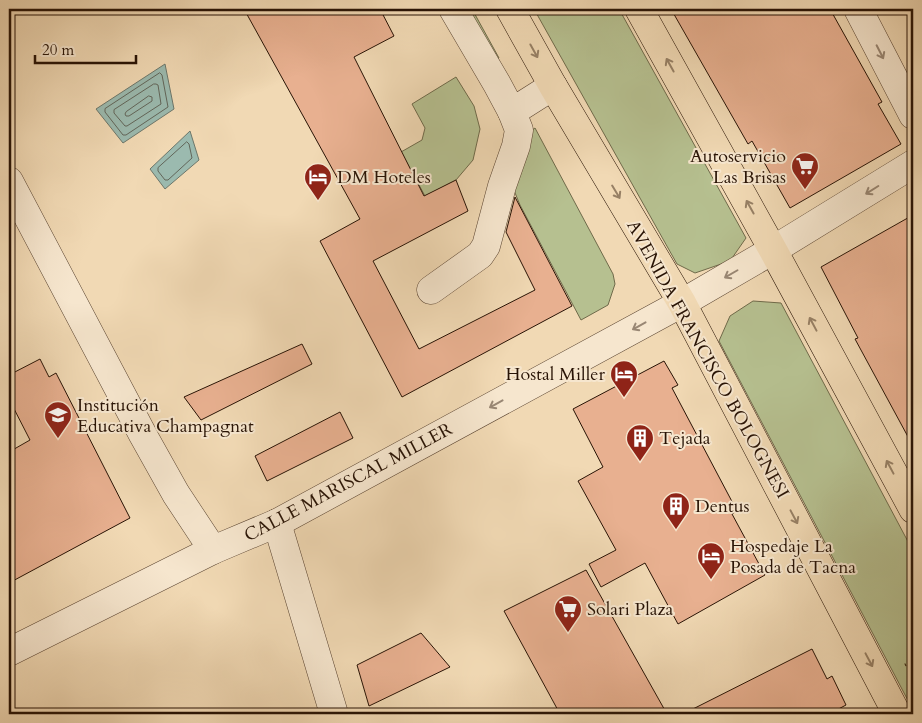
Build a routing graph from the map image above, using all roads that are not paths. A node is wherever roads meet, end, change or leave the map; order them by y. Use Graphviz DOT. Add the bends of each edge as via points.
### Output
graph roads {
  1 [pos="453,9"];
  2 [pos="510,9"];
  3 [pos="639,9"];
  4 [pos="858,9"];
  5 [pos="553,86"];
  6 [pos="512,112"];
  7 [pos="913,115"];
  8 [pos="913,164"];
  9 [pos="9,181"];
  10 [pos="773,250"];
  11 [pos="432,290"];
  12 [pos="682,303"];
  13 [pos="913,510"];
  14 [pos="277,523"];
  15 [pos="213,550"];
  16 [pos="9,652"];
  17 [pos="334,714"];
  18 [pos="897,714"];
  1 -- 6 [label="street"];
  2 -- 5 [label="main road, AVENIDA FRANCISCO BOLOGNESI, one-way"];
  10 -- 3 [label="main road, one-way"];
  4 -- 7 [label="street, one-way"];
  5 -- 6 [label="street"];
  5 -- 12 [label="main road, AVENIDA FRANCISCO BOLOGNESI, one-way"];
  6 -- 11 [label="street" via="519,130 516,146 486,246 480,255"];
  8 -- 10 [label="street, CALLE MARISCAL MILLER, one-way"];
  9 -- 15 [label="street" via="148,444"];
  10 -- 12 [label="street, CALLE MARISCAL MILLER, one-way"];
  13 -- 10 [label="main road, one-way"];
  12 -- 14 [label="street, CALLE MARISCAL MILLER, one-way"];
  12 -- 18 [label="main road, AVENIDA FRANCISCO BOLOGNESI, one-way"];
  14 -- 15 [label="street, CALLE MARISCAL MILLER"];
  14 -- 17 [label="street"];
  15 -- 16 [label="street, CALLE MARISCAL MILLER"];
}
